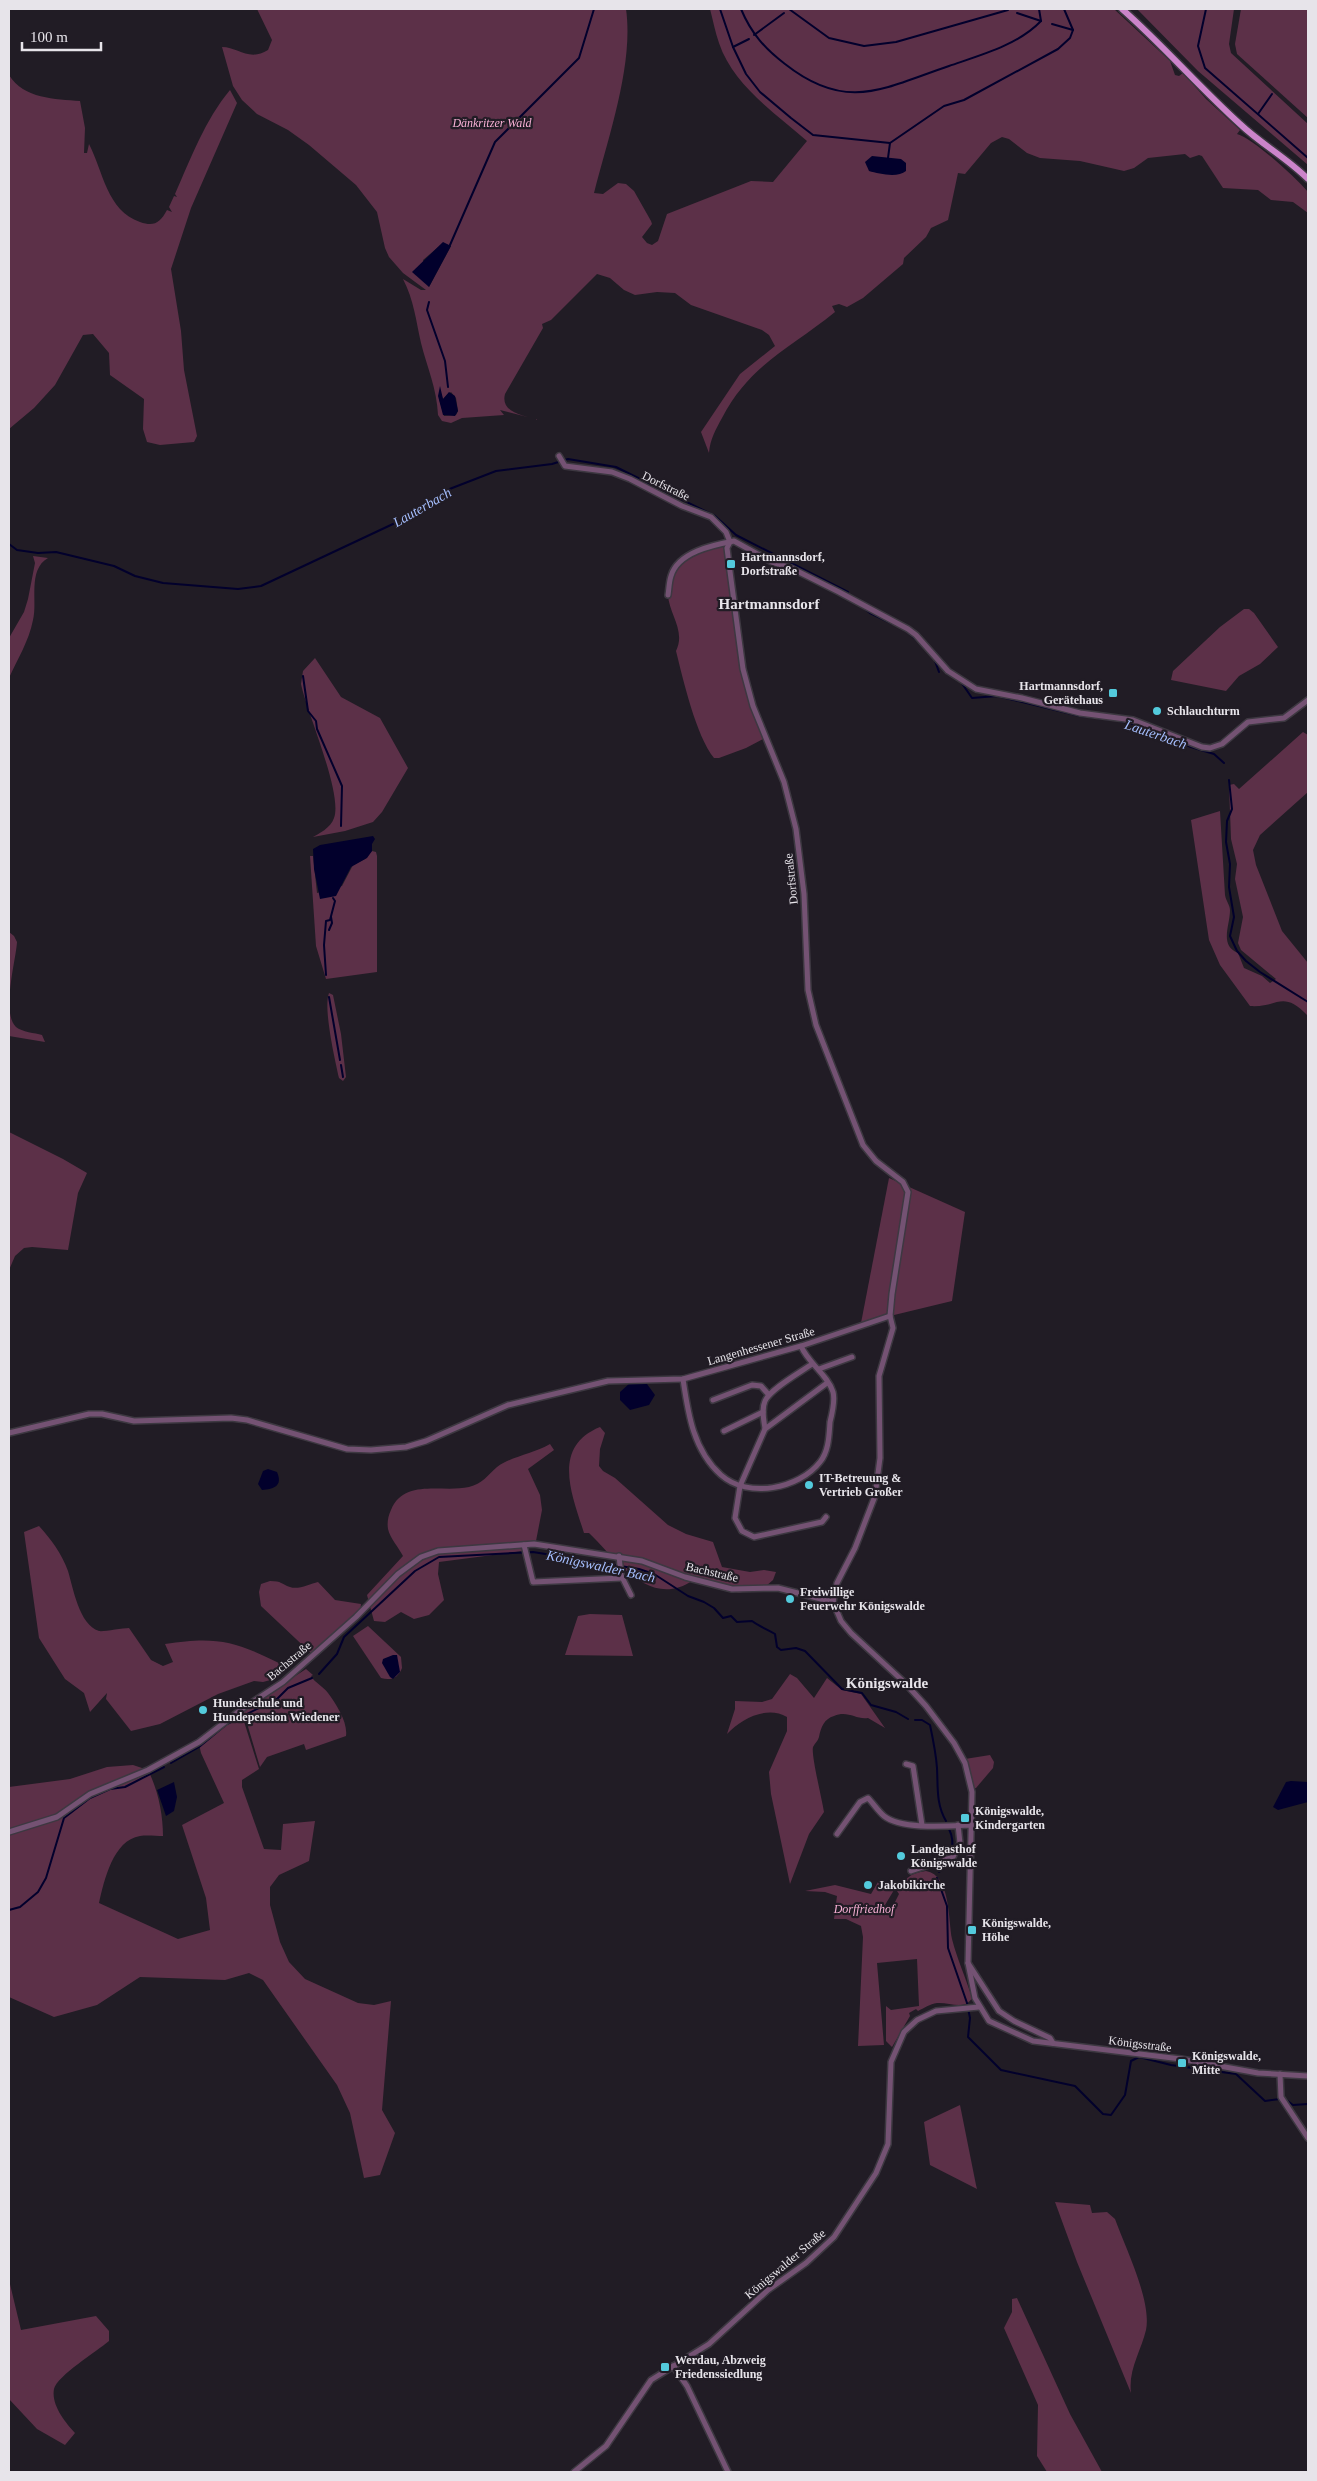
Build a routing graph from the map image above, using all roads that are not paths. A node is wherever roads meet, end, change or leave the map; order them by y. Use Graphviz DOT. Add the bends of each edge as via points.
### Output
graph roads {
  1 [pos="1122,9"];
  2 [pos="1308,179"];
  3 [pos="560,459"];
  4 [pos="730,542"];
  5 [pos="668,595"];
  6 [pos="1308,700"];
  7 [pos="890,1316"];
  8 [pos="801,1346"];
  9 [pos="852,1357"];
  10 [pos="812,1364"];
  11 [pos="819,1369"];
  12 [pos="683,1378"];
  13 [pos="827,1383"];
  14 [pos="769,1395"];
  15 [pos="713,1400"];
  16 [pos="762,1412"];
  17 [pos="765,1430"];
  18 [pos="724,1431"];
  19 [pos="9,1433"];
  20 [pos="740,1486"];
  21 [pos="826,1517"];
  22 [pos="525,1546"];
  23 [pos="619,1556"];
  24 [pos="622,1578"];
  25 [pos="631,1595"];
  26 [pos="833,1602"];
  27 [pos="906,1764"];
  28 [pos="922,1825"];
  29 [pos="958,1826"];
  30 [pos="970,1826"];
  31 [pos="9,1832"];
  32 [pos="837,1834"];
  33 [pos="911,1871"];
  34 [pos="968,1962"];
  35 [pos="979,2007"];
  36 [pos="1053,2043"];
  37 [pos="1280,2074"];
  38 [pos="1308,2076"];
  39 [pos="1308,2138"];
  40 [pos="674,2366"];
  41 [pos="574,2472"];
  42 [pos="728,2472"];
  1 -- 2 [label="main road" via="1236,121"];
  3 -- 4 [label="street, Dorfstraße" via="565,466 612,472 630,479 711,518 726,532"];
  4 -- 5 [label="street" via="695,553 676,566 671,574"];
  4 -- 6 [label="street" via="735,541 772,562 817,581 900,625 916,635 948,671 981,690 1080,713 1133,720 1210,748 1228,740 1248,722 1284,718"];
  4 -- 7 [label="street, Dorfstraße" via="728,564 743,669 753,706 784,782 796,829 804,894 808,990 816,1025 863,1145 876,1161 903,1182 909,1196"];
  7 -- 8 [label="street, Langenhessener Straße"];
  7 -- 26 [label="street" via="893,1328 879,1376 880,1458 875,1496 856,1548 837,1583"];
  8 -- 10 [label="street"];
  8 -- 12 [label="street, Langenhessener Straße"];
  9 -- 11 [label="street"];
  10 -- 11 [label="street"];
  10 -- 14 [label="street"];
  11 -- 13 [label="street"];
  12 -- 19 [label="street, Langenhessener Straße" via="600,1383 508,1405 426,1441 386,1449 337,1447 231,1418 134,1421 88,1414"];
  12 -- 20 [label="street" via="689,1416 699,1445 721,1475"];
  13 -- 17 [label="street"];
  13 -- 20 [label="street" via="833,1392 832,1415 821,1461 807,1473 773,1489 754,1490"];
  14 -- 15 [label="street" via="761,1386 752,1385"];
  14 -- 16 [label="street"];
  16 -- 17 [label="street"];
  16 -- 18 [label="street"];
  17 -- 20 [label="street"];
  20 -- 21 [label="street" via="735,1518 739,1528 751,1536 775,1534 822,1522"];
  22 -- 23 [label="street, Bachstraße"];
  22 -- 24 [label="street" via="533,1582"];
  22 -- 31 [label="street, Bachstraße" via="438,1552 421,1557 398,1574 284,1682 199,1742 148,1770 90,1794 57,1817"];
  23 -- 24 [label="street"];
  23 -- 26 [label="street, Bachstraße" via="732,1589 778,1588"];
  24 -- 25 [label="street"];
  26 -- 30 [label="street" via="841,1622 916,1695 954,1743 965,1763 971,1786"];
  27 -- 28 [label="street" via="913,1766"];
  28 -- 29 [label="street"];
  28 -- 32 [label="street" via="883,1816 868,1798 860,1802"];
  29 -- 30 [label="street"];
  29 -- 33 [label="street" via="959,1849 949,1859"];
  30 -- 34 [label="street"];
  34 -- 35 [label="street"];
  34 -- 36 [label="street" via="999,2011 1050,2038"];
  35 -- 36 [label="street, Königsstraße" via="989,2021 1001,2028 1032,2041"];
  35 -- 40 [label="street, Königswalder Straße" via="936,2011 917,2020 904,2032 891,2062 888,2144 876,2173 834,2237 806,2263 768,2290 709,2344"];
  36 -- 37 [label="street, Königsstraße"];
  37 -- 38 [label="street, Königsstraße"];
  37 -- 39 [label="street" via="1282,2099"];
  40 -- 41 [label="street, Königswalder Straße" via="644,2387 618,2433"];
  40 -- 42 [label="street" via="687,2386"];
}
